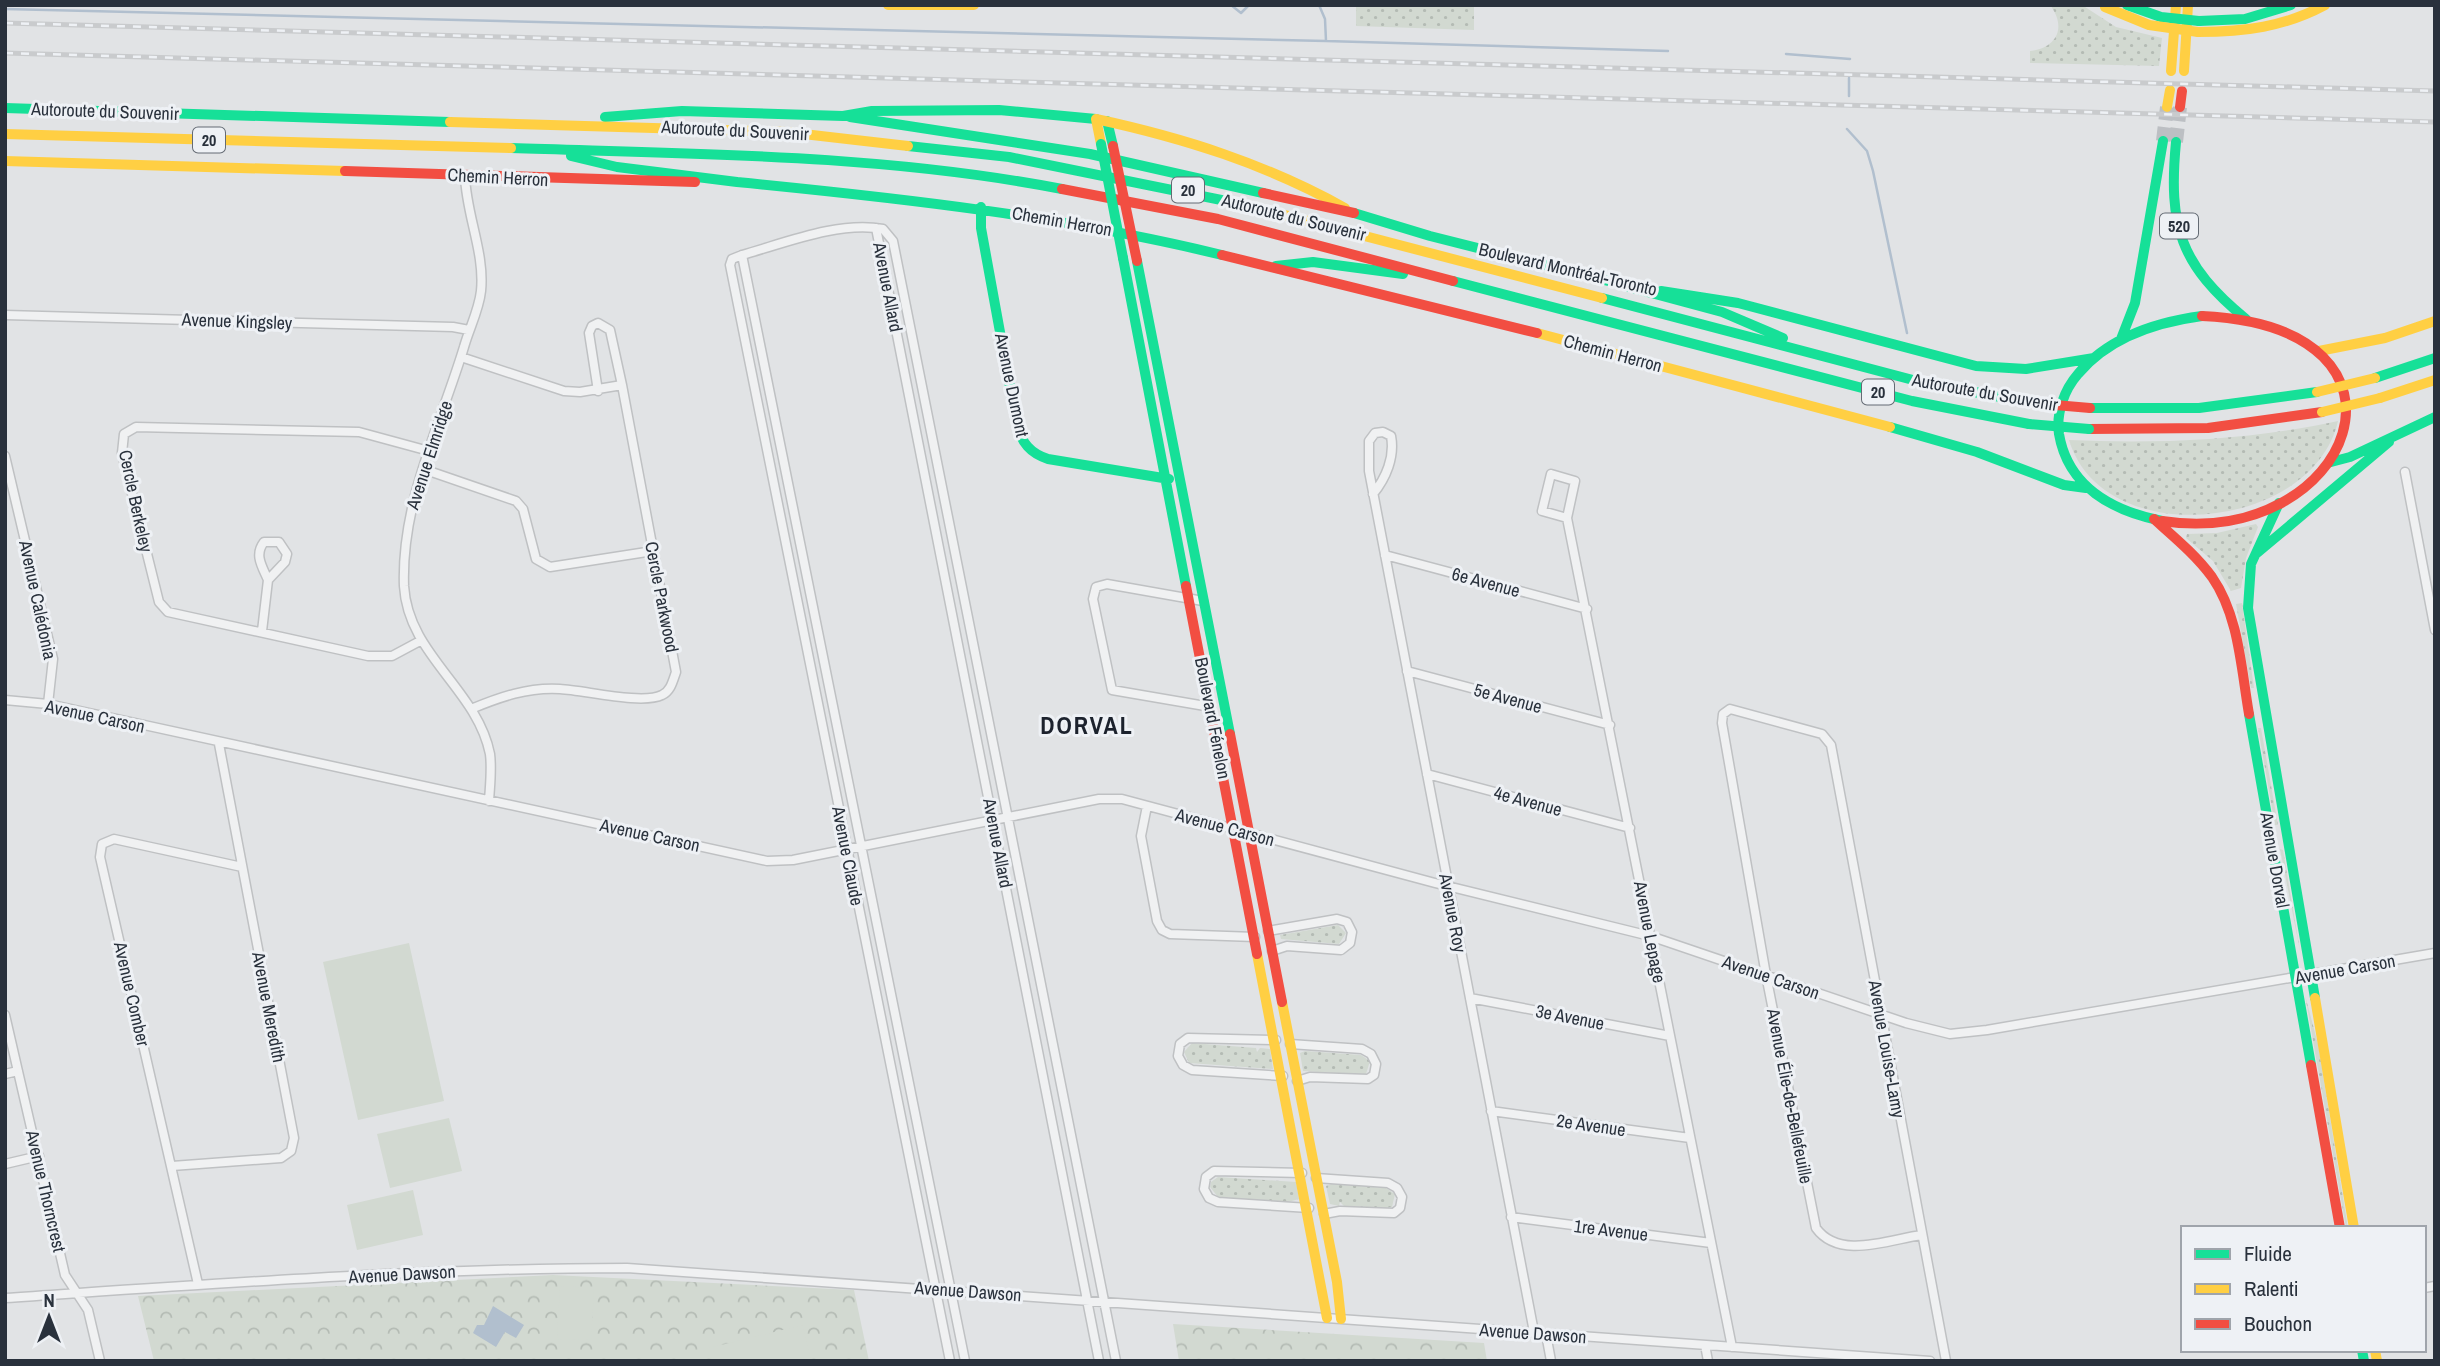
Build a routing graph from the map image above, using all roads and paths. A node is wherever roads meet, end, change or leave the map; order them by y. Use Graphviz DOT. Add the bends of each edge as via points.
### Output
graph roads {
  1 [pos="888,5"];
  2 [pos="974,5"];
  3 [pos="2127,5"];
  4 [pos="2176,5"];
  5 [pos="2188,5"];
  6 [pos="2291,5"];
  7 [pos="2325,5"];
  8 [pos="2103,6"];
  9 [pos="2199,26"];
  10 [pos="2171,71"];
  11 [pos="2184,71"];
  12 [pos="2169,90"];
  13 [pos="2182,91"];
  14 [pos="2167,107"];
  15 [pos="2180,107"];
  16 [pos="5,108"];
  17 [pos="843,116"];
  18 [pos="1102,120"];
  19 [pos="527,123"];
  20 [pos="5,134"];
  21 [pos="2163,141"];
  22 [pos="2176,142"];
  23 [pos="543,149"];
  24 [pos="5,161"];
  25 [pos="465,176"];
  26 [pos="737,183"];
  27 [pos="981,207"];
  28 [pos="1354,213"];
  29 [pos="876,228"];
  30 [pos="742,255"];
  31 [pos="1276,267"];
  32 [pos="1448,279"];
  33 [pos="1629,287"];
  34 [pos="5,315"];
  35 [pos="2246,319"];
  36 [pos="2435,321"];
  37 [pos="469,330"];
  38 [pos="2122,339"];
  39 [pos="2319,351"];
  40 [pos="461,357"];
  41 [pos="2095,358"];
  42 [pos="2435,358"];
  43 [pos="1832,359"];
  44 [pos="2435,380"];
  45 [pos="622,385"];
  46 [pos="598,391"];
  47 [pos="2435,417"];
  48 [pos="931,433"];
  49 [pos="2400,433"];
  50 [pos="917,435"];
  51 [pos="429,451"];
  52 [pos="5,456"];
  53 [pos="2331,462"];
  54 [pos="423,469"];
  55 [pos="2405,472"];
  56 [pos="1179,478"];
  57 [pos="1165,479"];
  58 [pos="2086,488"];
  59 [pos="1373,494"];
  60 [pos="2279,503"];
  61 [pos="1567,517"];
  62 [pos="2154,519"];
  63 [pos="653,551"];
  64 [pos="1385,555"];
  65 [pos="2255,555"];
  66 [pos="268,580"];
  67 [pos="1189,598"];
  68 [pos="1203,601"];
  69 [pos="1587,608"];
  70 [pos="968,617"];
  71 [pos="953,620"];
  72 [pos="2435,630"];
  73 [pos="262,631"];
  74 [pos="819,636"];
  75 [pos="804,638"];
  76 [pos="420,641"];
  77 [pos="1407,671"];
  78 [pos="5,700"];
  79 [pos="48,704"];
  80 [pos="1211,707"];
  81 [pos="471,709"];
  82 [pos="1610,725"];
  83 [pos="1828,738"];
  84 [pos="219,744"];
  85 [pos="1427,774"];
  86 [pos="489,801"];
  87 [pos="1147,806"];
  88 [pos="1007,817"];
  89 [pos="994,820"];
  90 [pos="1630,828"];
  91 [pos="1235,829"];
  92 [pos="1249,833"];
  93 [pos="862,846"];
  94 [pos="846,849"];
  95 [pos="242,867"];
  96 [pos="1448,886"];
  97 [pos="1268,931"];
  98 [pos="1650,936"];
  99 [pos="1255,937"];
  100 [pos="1272,951"];
  101 [pos="2435,953"];
  102 [pos="1766,975"];
  103 [pos="2312,976"];
  104 [pos="2296,978"];
  105 [pos="1470,999"];
  106 [pos="5,1015"];
  107 [pos="1881,1015"];
  108 [pos="1670,1036"];
  109 [pos="1276,1040"];
  110 [pos="1290,1044"];
  111 [pos="1056,1057"];
  112 [pos="1040,1060"];
  113 [pos="907,1070"];
  114 [pos="19,1071"];
  115 [pos="892,1073"];
  116 [pos="5,1074"];
  117 [pos="1283,1076"];
  118 [pos="1297,1082"];
  119 [pos="1491,1111"];
  120 [pos="1690,1139"];
  121 [pos="39,1156"];
  122 [pos="5,1164"];
  123 [pos="172,1166"];
  124 [pos="1302,1173"];
  125 [pos="1316,1178"];
  126 [pos="1309,1208"];
  127 [pos="1324,1214"];
  128 [pos="1511,1217"];
  129 [pos="2340,1226"];
  130 [pos="2354,1226"];
  131 [pos="1921,1234"];
  132 [pos="1711,1243"];
  133 [pos="198,1284"];
  134 [pos="937,1289"];
  135 [pos="952,1289"];
  136 [pos="77,1293"];
  137 [pos="5,1298"];
  138 [pos="1087,1299"];
  139 [pos="1104,1300"];
  140 [pos="1327,1318"];
  141 [pos="1341,1319"];
  142 [pos="1534,1332"];
  143 [pos="1546,1334"];
  144 [pos="1705,1345"];
  145 [pos="1732,1347"];
  146 [pos="1852,1358"];
  147 [pos="100,1361"];
  148 [pos="950,1361"];
  149 [pos="965,1361"];
  150 [pos="1099,1361"];
  151 [pos="1116,1361"];
  152 [pos="1551,1361"];
  153 [pos="1708,1361"];
  154 [pos="1930,1361"];
  155 [pos="1946,1361"];
  1 -- 2 [label="main road"];
  3 -- 9 [label="main road, bridge"];
  4 -- 10 [label="main road"];
  5 -- 11 [label="main road"];
  6 -- 9 [label="main road"];
  7 -- 9 [label="main road" via="2264,29"];
  8 -- 9 [label="main road, bridge" via="2149,25"];
  12 -- 14 [label="main road"];
  13 -- 15 [label="main road"];
  16 -- 19 [label="main road, Autoroute du Souvenir / 20"];
  17 -- 18 [label="main road, Boulevard Montréal-Toronto" via="872,111 999,110"];
  17 -- 19 [label="main road" via="682,111"];
  17 -- 28 [label="main road" via="1090,154"];
  18 -- 28 [label="main road, Boulevard Montréal-Toronto" via="1224,153"];
  18 -- 56 [label="main road, Boulevard Fénelon, bridge" via="1113,146"];
  18 -- 57 [label="main road, Boulevard Fénelon, bridge" via="1101,144"];
  19 -- 43 [label="main road, Autoroute du Souvenir / 20" via="839,136 1105,173 1254,206"];
  20 -- 23 [label="main road, Autoroute du Souvenir / 20"];
  21 -- 38 [label="main road, 520" via="2135,303"];
  22 -- 35 [label="main road, 520" via="2174,198 2188,254 2210,289"];
  23 -- 26 [label="main road" via="617,167"];
  23 -- 32 [label="main road, Autoroute du Souvenir / 20" via="809,158 1019,181 1218,219"];
  24 -- 25 [label="main road, Chemin Herron"];
  25 -- 26 [label="main road, Chemin Herron"];
  25 -- 37 [label="street, Avenue Elmridge" via="481,284"];
  26 -- 27 [label="main road, Chemin Herron"];
  27 -- 31 [label="main road, Chemin Herron" via="1107,228"];
  27 -- 57 [label="main road, Avenue Dumont" via="1017,425 1026,447 1048,459"];
  28 -- 33 [label="main road, Boulevard Montréal-Toronto"];
  29 -- 30 [label="street" via="812,236"];
  29 -- 48 [label="street, Avenue Allard" via="893,240"];
  29 -- 50 [label="street, Avenue Allard"];
  30 -- 74 [label="street, Avenue Claude"];
  30 -- 75 [label="street, Avenue Claude" via="730,265"];
  31 -- 32 [label="main road" via="1313,262"];
  31 -- 58 [label="main road, Chemin Herron" via="1815,406 1977,452 2064,485"];
  32 -- 44 [label="main road, Autoroute du Souvenir / 20, bridge" via="1922,403 2029,424 2089,429 2208,428 2322,412"];
  33 -- 41 [label="main road, Boulevard Montréal-Toronto" via="1738,303 1976,366 2026,369"];
  33 -- 43 [label="main road" via="1722,312"];
  34 -- 37 [label="street, Avenue Kingsley"];
  35 -- 38 [label="main road" via="2190,317"];
  35 -- 39 [label="main road" via="2292,335"];
  36 -- 39 [label="main road" via="2385,338"];
  37 -- 40 [label="street, Avenue Elmridge"];
  38 -- 41 [label="main road"];
  39 -- 53 [label="main road" via="2340,378 2348,403 2347,429"];
  40 -- 46 [label="street" via="564,391"];
  40 -- 51 [label="street, Avenue Elmridge"];
  41 -- 58 [label="main road" via="2066,391 2058,421 2064,457"];
  42 -- 43 [label="main road, Autoroute du Souvenir / 20, bridge" via="2317,392 2199,408 2031,403"];
  45 -- 46 [label="street"];
  45 -- 46 [label="street, Cercle Parkwood" via="610,330 598,323 589,333"];
  45 -- 63 [label="street, Cercle Parkwood"];
  47 -- 49 [label="main road"];
  48 -- 50 [label="street"];
  48 -- 70 [label="street, Avenue Allard"];
  49 -- 53 [label="main road"];
  49 -- 65 [label="main road"];
  50 -- 71 [label="street, Avenue Allard"];
  51 -- 54 [label="street, Avenue Elmridge"];
  51 -- 73 [label="street, Cercle Berkeley" via="359,432 136,427 124,434 122,453 159,602 168,612"];
  52 -- 79 [label="street, Avenue Calédonia" via="53,659"];
  53 -- 60 [label="main road"];
  54 -- 63 [label="street" via="516,502 523,509 536,559 550,566"];
  54 -- 76 [label="street, Avenue Elmridge" via="409,516 404,588"];
  55 -- 72 [label="street"];
  56 -- 57 [label="main road, Avenue Dumont"];
  56 -- 68 [label="main road, Boulevard Fénelon"];
  57 -- 67 [label="main road, Boulevard Fénelon"];
  58 -- 62 [label="main road" via="2117,507"];
  59 -- 59 [label="street, Avenue Roy" via="1388,469 1393,447 1391,436 1382,432 1370,441 1368,471"];
  59 -- 64 [label="street, Avenue Roy"];
  60 -- 62 [label="main road" via="2216,523"];
  60 -- 65 [label="main road, Avenue Dorval"];
  61 -- 61 [label="street, Avenue Lepage" via="1575,481 1551,474 1542,511"];
  61 -- 69 [label="street, Avenue Lepage"];
  62 -- 104 [label="main road, Avenue Dorval" via="2207,567 2230,614"];
  63 -- 81 [label="street, Cercle Parkwood" via="676,672 662,695 645,698 557,688 512,693"];
  64 -- 69 [label="street, 6e Avenue"];
  64 -- 77 [label="street, Avenue Roy"];
  65 -- 103 [label="main road, Avenue Dorval" via="2247,588 2250,629"];
  66 -- 66 [label="street" via="285,562 287,554 279,542 264,542 259,548"];
  66 -- 73 [label="street"];
  67 -- 68 [label="street"];
  67 -- 80 [label="main road, Boulevard Fénelon"];
  67 -- 80 [label="street" via="1103,584 1095,589 1093,599 1112,690"];
  68 -- 92 [label="main road, Boulevard Fénelon"];
  69 -- 82 [label="street, Avenue Lepage"];
  70 -- 71 [label="street"];
  70 -- 88 [label="street, Avenue Allard"];
  71 -- 89 [label="street, Avenue Allard"];
  73 -- 76 [label="street, Cercle Berkeley" via="368,656 392,656"];
  74 -- 75 [label="street"];
  74 -- 93 [label="street, Avenue Claude"];
  75 -- 94 [label="street, Avenue Claude"];
  76 -- 81 [label="street, Avenue Elmridge"];
  77 -- 82 [label="street, 5e Avenue"];
  77 -- 85 [label="street, Avenue Roy"];
  78 -- 79 [label="street, Avenue Carson"];
  79 -- 84 [label="street, Avenue Carson"];
  80 -- 91 [label="main road, Boulevard Fénelon"];
  81 -- 86 [label="street, Avenue Elmridge" via="489,752"];
  82 -- 90 [label="street, Avenue Lepage"];
  83 -- 102 [label="street, Avenue Élie-de-Bellefeuille" via="1730,709 1723,714"];
  83 -- 107 [label="street, Avenue Louise-Lamy"];
  84 -- 86 [label="street, Avenue Carson"];
  84 -- 95 [label="street, Avenue Meredith"];
  85 -- 90 [label="street, 4e Avenue"];
  85 -- 96 [label="street, Avenue Roy"];
  86 -- 94 [label="street, Avenue Carson" via="767,861"];
  87 -- 88 [label="street, Avenue Carson" via="1104,798"];
  87 -- 91 [label="street, Avenue Carson"];
  87 -- 99 [label="street" via="1141,836 1162,930"];
  88 -- 89 [label="street, Avenue Carson"];
  88 -- 111 [label="street, Avenue Allard"];
  89 -- 93 [label="street, Avenue Carson"];
  89 -- 112 [label="street, Avenue Allard"];
  90 -- 98 [label="street, Avenue Lepage"];
  91 -- 92 [label="street, Avenue Carson"];
  91 -- 99 [label="main road, Boulevard Fénelon"];
  92 -- 96 [label="street, Avenue Carson"];
  92 -- 97 [label="main road, Boulevard Fénelon"];
  93 -- 94 [label="street, Avenue Carson"];
  93 -- 113 [label="street, Avenue Claude"];
  94 -- 115 [label="street, Avenue Claude"];
  95 -- 123 [label="street, Avenue Meredith" via="294,1138 291,1151 281,1158"];
  95 -- 123 [label="street, Avenue Comber" via="114,839 102,844 100,857"];
  96 -- 98 [label="street, Avenue Carson"];
  96 -- 105 [label="street, Avenue Roy"];
  97 -- 100 [label="main road, Boulevard Fénelon"];
  97 -- 100 [label="street" via="1338,919 1347,922 1352,932 1350,943 1341,950 1287,946"];
  98 -- 102 [label="street, Avenue Carson"];
  98 -- 108 [label="street, Avenue Lepage"];
  99 -- 109 [label="main road, Boulevard Fénelon"];
  100 -- 110 [label="main road, Boulevard Fénelon"];
  101 -- 103 [label="street, Avenue Carson"];
  102 -- 107 [label="street, Avenue Carson"];
  102 -- 131 [label="street, Avenue Élie-de-Bellefeuille" via="1816,1228 1823,1238 1848,1247"];
  103 -- 104 [label="street, Avenue Carson"];
  103 -- 130 [label="main road, Avenue Dorval"];
  104 -- 107 [label="street, Avenue Carson" via="1957,1034"];
  104 -- 129 [label="main road, Avenue Dorval"];
  105 -- 108 [label="street, 3e Avenue"];
  105 -- 119 [label="street, Avenue Roy"];
  106 -- 114 [label="street, Avenue Thorncrest"];
  107 -- 131 [label="street, Avenue Louise-Lamy"];
  108 -- 120 [label="street, Avenue Lepage"];
  109 -- 117 [label="main road, Boulevard Fénelon"];
  109 -- 117 [label="street" via="1188,1038 1178,1056 1192,1070"];
  110 -- 118 [label="main road, Boulevard Fénelon"];
  110 -- 118 [label="street" via="1362,1049 1376,1063 1374,1075 1368,1079 1310,1077"];
  111 -- 112 [label="street"];
  111 -- 139 [label="street, Avenue Allard"];
  112 -- 138 [label="street, Avenue Allard"];
  113 -- 115 [label="street"];
  113 -- 135 [label="street, Avenue Claude"];
  114 -- 116 [label="street"];
  114 -- 121 [label="street, Avenue Thorncrest"];
  115 -- 134 [label="street, Avenue Claude"];
  117 -- 124 [label="main road, Boulevard Fénelon"];
  118 -- 125 [label="main road, Boulevard Fénelon"];
  119 -- 120 [label="street, 2e Avenue"];
  119 -- 128 [label="street, Avenue Roy"];
  120 -- 132 [label="street, Avenue Lepage"];
  121 -- 122 [label="street"];
  121 -- 136 [label="street, Avenue Thorncrest" via="65,1275"];
  123 -- 133 [label="street, Avenue Comber"];
  124 -- 126 [label="main road, Boulevard Fénelon"];
  124 -- 126 [label="street" via="1214,1171 1206,1177 1204,1188 1209,1198 1218,1202"];
  125 -- 127 [label="main road, Boulevard Fénelon"];
  125 -- 127 [label="street" via="1388,1183 1402,1197 1394,1213"];
  126 -- 140 [label="main road, Boulevard Fénelon"];
  127 -- 141 [label="main road, Boulevard Fénelon"];
  128 -- 132 [label="street, 1re Avenue"];
  128 -- 142 [label="street, Avenue Roy"];
  131 -- 155 [label="street, Avenue Louise-Lamy"];
  132 -- 145 [label="street, Avenue Lepage"];
  133 -- 134 [label="street, Avenue Dawson" via="627,1268"];
  133 -- 136 [label="street, Avenue Dawson"];
  134 -- 135 [label="street, Avenue Dawson"];
  134 -- 148 [label="street, Avenue Claude"];
  135 -- 138 [label="street, Avenue Dawson"];
  135 -- 149 [label="street, Avenue Claude"];
  136 -- 137 [label="street, Avenue Dawson"];
  136 -- 147 [label="street, Avenue Thorncrest" via="88,1310"];
  138 -- 139 [label="street, Avenue Dawson"];
  138 -- 150 [label="street, Avenue Allard"];
  139 -- 140 [label="street, Avenue Dawson"];
  139 -- 151 [label="street, Avenue Allard"];
  140 -- 141 [label="street, Avenue Dawson"];
  141 -- 142 [label="street, Avenue Dawson"];
  142 -- 143 [label="street, Avenue Dawson"];
  143 -- 144 [label="street, Avenue Dawson"];
  143 -- 152 [label="street"];
  144 -- 145 [label="street, Avenue Dawson"];
  144 -- 153 [label="street"];
  145 -- 146 [label="street, Avenue Dawson"];
  146 -- 154 [label="street, Avenue Dawson"];
}
